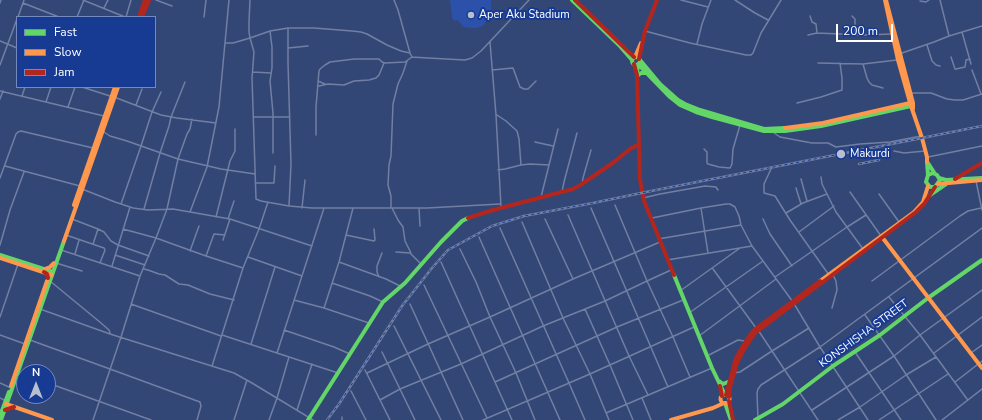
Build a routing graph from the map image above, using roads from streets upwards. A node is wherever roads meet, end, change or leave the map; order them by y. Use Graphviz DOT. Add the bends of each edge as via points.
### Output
graph roads {
  1 [pos="1,0"];
  2 [pos="84,0"];
  3 [pos="108,0"];
  4 [pos="131,0"];
  5 [pos="145,0"];
  6 [pos="149,0"];
  7 [pos="156,0"];
  8 [pos="206,0"];
  9 [pos="229,0"];
  10 [pos="250,0"];
  11 [pos="394,0"];
  12 [pos="530,0"];
  13 [pos="572,0"];
  14 [pos="575,0"];
  15 [pos="657,0"];
  16 [pos="681,0"];
  17 [pos="711,0"];
  18 [pos="735,0"];
  19 [pos="781,0"];
  20 [pos="885,0"];
  21 [pos="929,0"];
  22 [pos="940,0"];
  23 [pos="24,1"];
  24 [pos="920,1"];
  25 [pos="0,3"];
  26 [pos="172,6"];
  27 [pos="708,7"];
  28 [pos="104,8"];
  29 [pos="18,16"];
  30 [pos="57,16"];
  31 [pos="77,16"];
  32 [pos="124,16"];
  33 [pos="126,16"];
  34 [pos="141,16"];
  35 [pos="141,16"];
  36 [pos="810,16"];
  37 [pos="852,16"];
  38 [pos="204,17"];
  39 [pos="768,20"];
  40 [pos="16,23"];
  41 [pos="982,26"];
  42 [pos="288,28"];
  43 [pos="270,31"];
  44 [pos="645,31"];
  45 [pos="962,32"];
  46 [pos="817,33"];
  47 [pos="892,34"];
  48 [pos="808,35"];
  49 [pos="855,35"];
  50 [pos="949,36"];
  51 [pos="250,38"];
  52 [pos="0,41"];
  53 [pos="490,42"];
  54 [pos="225,43"];
  55 [pos="7,44"];
  56 [pos="697,44"];
  57 [pos="928,45"];
  58 [pos="308,46"];
  59 [pos="16,48"];
  60 [pos="288,48"];
  61 [pos="410,53"];
  62 [pos="899,53"];
  63 [pos="412,57"];
  64 [pos="951,57"];
  65 [pos="970,59"];
  66 [pos="898,60"];
  67 [pos="407,61"];
  68 [pos="636,61"];
  69 [pos="384,63"];
  70 [pos="818,64"];
  71 [pos="840,64"];
  72 [pos="863,64"];
  73 [pos="971,64"];
  74 [pos="0,65"];
  75 [pos="940,66"];
  76 [pos="492,70"];
  77 [pos="972,70"];
  78 [pos="252,72"];
  79 [pos="903,72"];
  80 [pos="271,73"];
  81 [pos="647,73"];
  82 [pos="637,75"];
  83 [pos="318,81"];
  84 [pos="536,81"];
  85 [pos="185,82"];
  86 [pos="325,84"];
  87 [pos="318,86"];
  88 [pos="25,88"];
  89 [pos="51,88"];
  90 [pos="75,88"];
  91 [pos="85,88"];
  92 [pos="116,88"];
  93 [pos="883,88"];
  94 [pos="142,89"];
  95 [pos="1,91"];
  96 [pos="161,92"];
  97 [pos="910,94"];
  98 [pos="982,94"];
  99 [pos="22,96"];
  100 [pos="113,97"];
  101 [pos="0,99"];
  102 [pos="46,102"];
  103 [pos="797,103"];
  104 [pos="136,105"];
  105 [pos="912,106"];
  106 [pos="68,107"];
  107 [pos="152,112"];
  108 [pos="496,115"];
  109 [pos="104,116"];
  110 [pos="172,117"];
  111 [pos="290,117"];
  112 [pos="254,118"];
  113 [pos="273,118"];
  114 [pos="192,119"];
  115 [pos="216,122"];
  116 [pos="740,125"];
  117 [pos="823,125"];
  118 [pos="101,129"];
  119 [pos="558,129"];
  120 [pos="235,130"];
  121 [pos="773,132"];
  122 [pos="577,133"];
  123 [pos="316,135"];
  124 [pos="921,136"];
  125 [pos="535,142"];
  126 [pos="639,144"];
  127 [pos="141,146"];
  128 [pos="553,146"];
  129 [pos="982,146"];
  130 [pos="94,148"];
  131 [pos="704,149"];
  132 [pos="591,150"];
  133 [pos="894,151"];
  134 [pos="925,151"];
  135 [pos="160,153"];
  136 [pos="273,153"];
  137 [pos="178,160"];
  138 [pos="927,160"];
  139 [pos="982,163"];
  140 [pos="521,165"];
  141 [pos="549,165"];
  142 [pos="5,166"];
  143 [pos="275,166"];
  144 [pos="207,167"];
  145 [pos="771,169"];
  146 [pos="228,170"];
  147 [pos="498,170"];
  148 [pos="24,172"];
  149 [pos="255,174"];
  150 [pos="935,174"];
  151 [pos="928,176"];
  152 [pos="821,177"];
  153 [pos="0,178"];
  154 [pos="939,178"];
  155 [pos="801,179"];
  156 [pos="982,179"];
  157 [pos="305,180"];
  158 [pos="954,180"];
  159 [pos="976,181"];
  160 [pos="256,183"];
  161 [pos="582,184"];
  162 [pos="946,184"];
  163 [pos="928,185"];
  164 [pos="937,186"];
  165 [pos="81,187"];
  166 [pos="796,188"];
  167 [pos="718,190"];
  168 [pos="562,192"];
  169 [pos="850,192"];
  170 [pos="827,194"];
  171 [pos="879,194"];
  172 [pos="930,195"];
  173 [pos="541,197"];
  174 [pos="643,198"];
  175 [pos="234,200"];
  176 [pos="807,201"];
  177 [pos="268,202"];
  178 [pos="121,204"];
  179 [pos="801,204"];
  180 [pos="614,205"];
  181 [pos="289,206"];
  182 [pos="500,206"];
  183 [pos="834,206"];
  184 [pos="130,207"];
  185 [pos="302,208"];
  186 [pos="324,208"];
  187 [pos="354,208"];
  188 [pos="391,208"];
  189 [pos="419,208"];
  190 [pos="591,208"];
  191 [pos="701,208"];
  192 [pos="144,209"];
  193 [pos="162,209"];
  194 [pos="167,209"];
  195 [pos="982,209"];
  196 [pos="190,212"];
  197 [pos="786,213"];
  198 [pos="164,214"];
  199 [pos="568,215"];
  200 [pos="866,215"];
  201 [pos="216,217"];
  202 [pos="72,219"];
  203 [pos="229,219"];
  204 [pos="545,219"];
  205 [pos="650,219"];
  206 [pos="763,219"];
  207 [pos="522,222"];
  208 [pos="899,222"];
  209 [pos="741,225"];
  210 [pos="199,226"];
  211 [pos="420,226"];
  212 [pos="847,227"];
  213 [pos="374,228"];
  214 [pos="500,228"];
  215 [pos="982,228"];
  216 [pos="98,229"];
  217 [pos="123,229"];
  218 [pos="259,229"];
  219 [pos="704,231"];
  220 [pos="799,232"];
  221 [pos="346,234"];
  222 [pos="66,235"];
  223 [pos="225,235"];
  224 [pos="479,237"];
  225 [pos="882,237"];
  226 [pos="156,238"];
  227 [pos="80,240"];
  228 [pos="223,240"];
  229 [pos="659,240"];
  230 [pos="93,244"];
  231 [pos="0,245"];
  232 [pos="118,245"];
  233 [pos="312,246"];
  234 [pos="752,246"];
  235 [pos="741,248"];
  236 [pos="460,249"];
  237 [pos="863,249"];
  238 [pos="61,250"];
  239 [pos="190,251"];
  240 [pos="396,252"];
  241 [pos="635,252"];
  242 [pos="812,252"];
  243 [pos="382,253"];
  244 [pos="411,253"];
  245 [pos="708,253"];
  246 [pos="75,254"];
  247 [pos="0,255"];
  248 [pos="115,255"];
  249 [pos="149,256"];
  250 [pos="206,256"];
  251 [pos="248,257"];
  252 [pos="0,258"];
  253 [pos="667,260"];
  254 [pos="900,260"];
  255 [pos="982,260"];
  256 [pos="12,261"];
  257 [pos="614,261"];
  258 [pos="763,261"];
  259 [pos="339,262"];
  260 [pos="441,262"];
  261 [pos="55,263"];
  262 [pos="100,263"];
  263 [pos="18,264"];
  264 [pos="145,265"];
  265 [pos="422,265"];
  266 [pos="792,266"];
  267 [pos="112,267"];
  268 [pos="275,267"];
  269 [pos="243,268"];
  270 [pos="712,268"];
  271 [pos="143,269"];
  272 [pos="45,270"];
  273 [pos="593,270"];
  274 [pos="671,270"];
  275 [pos="82,271"];
  276 [pos="51,275"];
  277 [pos="831,275"];
  278 [pos="140,276"];
  279 [pos="302,276"];
  280 [pos="379,277"];
  281 [pos="776,278"];
  282 [pos="914,278"];
  283 [pos="573,279"];
  284 [pos="647,281"];
  285 [pos="872,281"];
  286 [pos="332,283"];
  287 [pos="424,285"];
  288 [pos="401,287"];
  289 [pos="726,288"];
  290 [pos="551,289"];
  291 [pos="626,290"];
  292 [pos="982,290"];
  293 [pos="680,291"];
  294 [pos="888,297"];
  295 [pos="531,298"];
  296 [pos="928,298"];
  297 [pos="294,300"];
  298 [pos="683,300"];
  299 [pos="233,301"];
  300 [pos="605,301"];
  301 [pos="383,302"];
  302 [pos="794,303"];
  303 [pos="131,304"];
  304 [pos="410,304"];
  305 [pos="740,306"];
  306 [pos="39,308"];
  307 [pos="324,308"];
  308 [pos="510,308"];
  309 [pos="832,308"];
  310 [pos="585,309"];
  311 [pos="660,309"];
  312 [pos="689,313"];
  313 [pos="865,315"];
  314 [pos="905,316"];
  315 [pos="0,317"];
  316 [pos="490,317"];
  317 [pos="943,317"];
  318 [pos="982,317"];
  319 [pos="563,318"];
  320 [pos="638,319"];
  321 [pos="369,323"];
  322 [pos="394,326"];
  323 [pos="469,326"];
  324 [pos="543,326"];
  325 [pos="617,327"];
  326 [pos="695,327"];
  327 [pos="809,328"];
  328 [pos="757,329"];
  329 [pos="284,330"];
  330 [pos="110,334"];
  331 [pos="0,335"];
  332 [pos="221,335"];
  333 [pos="448,335"];
  334 [pos="880,335"];
  335 [pos="920,335"];
  336 [pos="957,335"];
  337 [pos="523,336"];
  338 [pos="597,336"];
  339 [pos="699,336"];
  340 [pos="121,337"];
  341 [pos="673,337"];
  342 [pos="30,340"];
  343 [pos="746,341"];
  344 [pos="26,344"];
  345 [pos="251,344"];
  346 [pos="428,344"];
  347 [pos="503,345"];
  348 [pos="576,346"];
  349 [pos="982,346"];
  350 [pos="650,347"];
  351 [pos="820,347"];
  352 [pos="772,351"];
  353 [pos="382,352"];
  354 [pos="855,352"];
  355 [pos="277,353"];
  356 [pos="971,353"];
  357 [pos="350,354"];
  358 [pos="408,354"];
  359 [pos="482,354"];
  360 [pos="933,354"];
  361 [pos="556,355"];
  362 [pos="629,356"];
  363 [pos="707,356"];
  364 [pos="894,356"];
  365 [pos="289,357"];
  366 [pos="936,357"];
  367 [pos="388,363"];
  368 [pos="980,363"];
  369 [pos="21,364"];
  370 [pos="312,364"];
  371 [pos="461,364"];
  372 [pos="535,364"];
  373 [pos="610,365"];
  374 [pos="212,366"];
  375 [pos="833,366"];
  376 [pos="110,368"];
  377 [pos="712,368"];
  378 [pos="982,368"];
  379 [pos="365,370"];
  380 [pos="784,370"];
  381 [pos="441,372"];
  382 [pos="338,373"];
  383 [pos="367,373"];
  384 [pos="516,373"];
  385 [pos="734,373"];
  386 [pos="869,373"];
  387 [pos="590,374"];
  388 [pos="948,374"];
  389 [pos="906,375"];
  390 [pos="690,377"];
  391 [pos="16,378"];
  392 [pos="247,380"];
  393 [pos="421,381"];
  394 [pos="495,382"];
  395 [pos="719,382"];
  396 [pos="729,382"];
  397 [pos="954,382"];
  398 [pos="569,383"];
  399 [pos="0,384"];
  400 [pos="56,386"];
  401 [pos="668,386"];
  402 [pos="11,388"];
  403 [pos="848,388"];
  404 [pos="400,389"];
  405 [pos="982,389"];
  406 [pos="351,391"];
  407 [pos="882,391"];
  408 [pos="548,392"];
  409 [pos="799,392"];
  410 [pos="919,394"];
  411 [pos="648,395"];
  412 [pos="0,398"];
  413 [pos="277,398"];
  414 [pos="642,398"];
  415 [pos="725,399"];
  416 [pos="380,400"];
  417 [pos="527,400"];
  418 [pos="967,400"];
  419 [pos="99,401"];
  420 [pos="6,403"];
  421 [pos="627,404"];
  422 [pos="14,407"];
  423 [pos="860,407"];
  424 [pos="507,409"];
  425 [pos="297,410"];
  426 [pos="812,410"];
  427 [pos="894,410"];
  428 [pos="5,411"];
  429 [pos="606,413"];
  430 [pos="0,416"];
  431 [pos="487,418"];
  432 [pos="310,419"];
  433 [pos="756,419"];
  434 [pos="1,420"];
  435 [pos="52,420"];
  436 [pos="93,420"];
  437 [pos="151,420"];
  438 [pos="197,420"];
  439 [pos="234,420"];
  440 [pos="269,420"];
  441 [pos="366,420"];
  442 [pos="390,420"];
  443 [pos="415,420"];
  444 [pos="441,420"];
  445 [pos="463,420"];
  446 [pos="483,420"];
  447 [pos="512,420"];
  448 [pos="535,420"];
  449 [pos="560,420"];
  450 [pos="585,420"];
  451 [pos="609,420"];
  452 [pos="633,420"];
  453 [pos="651,420"];
  454 [pos="671,420"];
  455 [pos="732,420"];
  456 [pos="818,420"];
  457 [pos="838,420"];
  458 [pos="868,420"];
  459 [pos="879,420"];
  460 [pos="901,420"];
  461 [pos="936,420"];
  462 [pos="942,420"];
  1 -- 25 [label="street"];
  2 -- 28 [label="street"];
  2 -- 31 [label="street"];
  3 -- 28 [label="street"];
  4 -- 33 [label="street"];
  5 -- 34 [label="street"];
  6 -- 35 [label="street"];
  7 -- 26 [label="street"];
  8 -- 38 [label="street"];
  9 -- 54 [label="street"];
  10 -- 51 [label="street"];
  11 -- 61 [label="street"];
  12 -- 53 [label="street"];
  13 -- 68 [label="street"];
  14 -- 68 [label="street"];
  15 -- 44 [label="street"];
  16 -- 27 [label="street"];
  17 -- 27 [label="street"];
  18 -- 39 [label="street"];
  19 -- 39 [label="street"];
  20 -- 47 [label="street"];
  20 -- 62 [label="street"];
  21 -- 24 [label="street"];
  22 -- 50 [label="street"];
  23 -- 29 [label="street"];
  23 -- 30 [label="street"];
  27 -- 56 [label="street"];
  28 -- 32 [label="street"];
  36 -- 46 [label="street" via="816,24"];
  37 -- 49 [label="street" via="855,19"];
  39 -- 56 [label="street" via="751,55"];
  40 -- 55 [label="street"];
  41 -- 45 [label="street"];
  42 -- 43 [label="street"];
  42 -- 60 [label="street"];
  42 -- 61 [label="street" via="361,32"];
  43 -- 51 [label="street"];
  43 -- 80 [label="street"];
  44 -- 56 [label="street"];
  44 -- 68 [label="street"];
  45 -- 50 [label="street"];
  45 -- 65 [label="street"];
  46 -- 48 [label="street"];
  46 -- 49 [label="street"];
  47 -- 49 [label="street"];
  47 -- 62 [label="street"];
  50 -- 57 [label="street"];
  51 -- 54 [label="street"];
  51 -- 78 [label="street" via="254,52"];
  52 -- 55 [label="street"];
  53 -- 63 [label="street" via="468,59"];
  53 -- 76 [label="street"];
  54 -- 115 [label="street"];
  55 -- 59 [label="street"];
  55 -- 74 [label="street"];
  57 -- 62 [label="street"];
  57 -- 75 [label="street" via="932,61"];
  58 -- 60 [label="street"];
  60 -- 111 [label="street"];
  61 -- 63 [label="street"];
  62 -- 66 [label="street"];
  62 -- 79 [label="street"];
  63 -- 67 [label="street"];
  64 -- 65 [label="street" via="956,69 965,67 966,60"];
  65 -- 73 [label="street"];
  66 -- 72 [label="street"];
  66 -- 79 [label="street"];
  67 -- 69 [label="street"];
  67 -- 188 [label="street" via="393,104 388,185"];
  68 -- 81 [label="street"];
  68 -- 82 [label="street"];
  68 -- 117 [label="street" via="678,100 700,110 764,129"];
  69 -- 83 [label="street" via="378,58 330,62 320,70"];
  69 -- 86 [label="street" via="376,78 344,85"];
  70 -- 71 [label="street"];
  71 -- 72 [label="street"];
  71 -- 103 [label="street" via="842,90"];
  72 -- 93 [label="street" via="869,82"];
  76 -- 84 [label="street" via="513,68 520,87 524,89 528,89"];
  76 -- 108 [label="street"];
  77 -- 98 [label="street"];
  78 -- 80 [label="street"];
  78 -- 112 [label="street"];
  79 -- 97 [label="street"];
  79 -- 105 [label="street"];
  80 -- 113 [label="street"];
  81 -- 82 [label="street"];
  81 -- 116 [label="street" via="680,105"];
  82 -- 126 [label="street"];
  83 -- 86 [label="street"];
  83 -- 87 [label="street"];
  85 -- 110 [label="street"];
  86 -- 87 [label="street"];
  87 -- 123 [label="street"];
  88 -- 99 [label="street"];
  89 -- 102 [label="street"];
  90 -- 106 [label="street"];
  91 -- 100 [label="street"];
  92 -- 100 [label="street"];
  94 -- 104 [label="street"];
  95 -- 99 [label="street"];
  95 -- 101 [label="street"];
  96 -- 107 [label="street"];
  97 -- 98 [label="street" via="932,93 955,100"];
  97 -- 105 [label="street"];
  99 -- 102 [label="street"];
  100 -- 104 [label="street"];
  100 -- 109 [label="street"];
  100 -- 118 [label="street"];
  102 -- 106 [label="street"];
  104 -- 107 [label="street"];
  105 -- 117 [label="street"];
  105 -- 124 [label="street"];
  106 -- 109 [label="street"];
  107 -- 110 [label="street"];
  107 -- 127 [label="street"];
  108 -- 140 [label="street" via="517,131"];
  108 -- 147 [label="street"];
  109 -- 118 [label="street"];
  110 -- 114 [label="street"];
  110 -- 135 [label="street"];
  111 -- 113 [label="street"];
  111 -- 181 [label="street"];
  112 -- 113 [label="street"];
  112 -- 149 [label="street"];
  113 -- 136 [label="street"];
  114 -- 115 [label="street"];
  114 -- 137 [label="street"];
  115 -- 144 [label="street"];
  116 -- 121 [label="street"];
  116 -- 131 [label="street" via="730,168 708,164 707,152"];
  117 -- 121 [label="street"];
  118 -- 127 [label="street" via="110,136"];
  118 -- 130 [label="street"];
  118 -- 165 [label="street"];
  119 -- 128 [label="street"];
  120 -- 146 [label="street" via="235,151"];
  121 -- 124 [label="street" via="780,137 836,147"];
  122 -- 168 [label="street"];
  124 -- 134 [label="street"];
  125 -- 128 [label="street"];
  126 -- 161 [label="street"];
  126 -- 174 [label="street"];
  127 -- 135 [label="street"];
  127 -- 178 [label="street"];
  128 -- 141 [label="street"];
  129 -- 138 [label="street"];
  130 -- 142 [label="street" via="21,131 16,134"];
  130 -- 165 [label="street"];
  132 -- 161 [label="street"];
  133 -- 134 [label="street"];
  134 -- 138 [label="street"];
  135 -- 137 [label="street"];
  135 -- 192 [label="street"];
  137 -- 144 [label="street"];
  137 -- 194 [label="street"];
  138 -- 150 [label="street"];
  138 -- 151 [label="street"];
  139 -- 158 [label="street"];
  140 -- 141 [label="street"];
  140 -- 147 [label="street"];
  141 -- 173 [label="street"];
  142 -- 148 [label="street"];
  142 -- 153 [label="street"];
  143 -- 160 [label="street" via="274,183"];
  144 -- 146 [label="street"];
  144 -- 196 [label="street"];
  145 -- 197 [label="street" via="764,184 764,193 775,196"];
  146 -- 149 [label="street"];
  146 -- 201 [label="street"];
  147 -- 182 [label="street"];
  148 -- 165 [label="street"];
  148 -- 231 [label="street"];
  149 -- 160 [label="street"];
  150 -- 151 [label="street"];
  150 -- 154 [label="street"];
  151 -- 163 [label="street"];
  152 -- 170 [label="street"];
  154 -- 158 [label="street"];
  154 -- 164 [label="street"];
  155 -- 176 [label="street"];
  156 -- 158 [label="street"];
  156 -- 159 [label="street"];
  157 -- 185 [label="street"];
  159 -- 162 [label="street"];
  159 -- 195 [label="street"];
  160 -- 177 [label="street" via="256,199"];
  161 -- 168 [label="street"];
  162 -- 164 [label="street"];
  162 -- 172 [label="street"];
  163 -- 164 [label="street"];
  163 -- 208 [label="street" via="922,204"];
  164 -- 172 [label="street"];
  165 -- 178 [label="street"];
  165 -- 202 [label="street"];
  165 -- 261 [label="street"];
  166 -- 179 [label="street"];
  167 -- 174 [label="street" via="716,187 705,186"];
  168 -- 173 [label="street"];
  169 -- 200 [label="street"];
  170 -- 176 [label="street"];
  170 -- 183 [label="street"];
  171 -- 208 [label="street"];
  172 -- 225 [label="street" via="916,212"];
  173 -- 182 [label="street"];
  174 -- 205 [label="street"];
  175 -- 203 [label="street"];
  176 -- 179 [label="street"];
  177 -- 181 [label="street"];
  177 -- 218 [label="street"];
  178 -- 184 [label="street"];
  179 -- 197 [label="street"];
  180 -- 241 [label="street"];
  181 -- 185 [label="street"];
  182 -- 189 [label="street"];
  182 -- 265 [label="street" via="465,219"];
  183 -- 212 [label="street"];
  183 -- 220 [label="street"];
  184 -- 192 [label="street"];
  184 -- 217 [label="street"];
  185 -- 186 [label="street"];
  186 -- 187 [label="street"];
  186 -- 233 [label="street"];
  187 -- 188 [label="street"];
  187 -- 221 [label="street"];
  188 -- 189 [label="street"];
  188 -- 244 [label="street" via="402,225 406,244"];
  189 -- 211 [label="street"];
  190 -- 257 [label="street"];
  191 -- 205 [label="street"];
  191 -- 209 [label="street" via="733,205"];
  191 -- 219 [label="street"];
  192 -- 193 [label="street"];
  193 -- 194 [label="street"];
  193 -- 198 [label="street"];
  194 -- 196 [label="street"];
  194 -- 198 [label="street"];
  195 -- 254 [label="street" via="968,211"];
  196 -- 201 [label="street"];
  197 -- 220 [label="street"];
  198 -- 226 [label="street"];
  199 -- 273 [label="street"];
  200 -- 212 [label="street"];
  200 -- 225 [label="street"];
  201 -- 203 [label="street"];
  202 -- 216 [label="street"];
  202 -- 222 [label="street"];
  203 -- 218 [label="street"];
  203 -- 223 [label="street"];
  204 -- 283 [label="street"];
  205 -- 229 [label="street"];
  206 -- 266 [label="street"];
  207 -- 290 [label="street"];
  208 -- 225 [label="street"];
  209 -- 219 [label="street"];
  209 -- 234 [label="street"];
  210 -- 239 [label="street"];
  212 -- 237 [label="street"];
  212 -- 242 [label="street"];
  213 -- 221 [label="street" via="374,241"];
  214 -- 295 [label="street"];
  215 -- 282 [label="street"];
  216 -- 230 [label="street"];
  216 -- 232 [label="street"];
  217 -- 226 [label="street"];
  217 -- 232 [label="street"];
  218 -- 233 [label="street"];
  218 -- 251 [label="street"];
  219 -- 229 [label="street"];
  219 -- 245 [label="street"];
  220 -- 242 [label="street"];
  221 -- 259 [label="street"];
  222 -- 227 [label="street"];
  222 -- 238 [label="street"];
  223 -- 228 [label="street"];
  223 -- 250 [label="street" via="214,234"];
  224 -- 308 [label="street"];
  225 -- 237 [label="street"];
  225 -- 254 [label="street"];
  225 -- 277 [label="street"];
  226 -- 239 [label="street"];
  226 -- 249 [label="street"];
  227 -- 230 [label="street"];
  227 -- 246 [label="street"];
  229 -- 241 [label="street"];
  229 -- 253 [label="street"];
  230 -- 262 [label="street" via="105,249"];
  232 -- 248 [label="street"];
  232 -- 249 [label="street"];
  233 -- 279 [label="street"];
  234 -- 235 [label="street"];
  234 -- 258 [label="street"];
  235 -- 245 [label="street"];
  235 -- 270 [label="street"];
  236 -- 316 [label="street"];
  237 -- 277 [label="street"];
  238 -- 246 [label="street"];
  238 -- 261 [label="street"];
  239 -- 250 [label="street"];
  240 -- 244 [label="street"];
  241 -- 257 [label="street"];
  241 -- 284 [label="street"];
  242 -- 266 [label="street"];
  242 -- 277 [label="street"];
  243 -- 280 [label="street" via="376,268"];
  244 -- 265 [label="street"];
  245 -- 253 [label="street"];
  246 -- 262 [label="street"];
  247 -- 256 [label="street"];
  248 -- 264 [label="street"];
  248 -- 267 [label="street"];
  249 -- 264 [label="street"];
  250 -- 269 [label="street"];
  251 -- 268 [label="street"];
  251 -- 269 [label="street"];
  252 -- 256 [label="street"];
  253 -- 274 [label="street"];
  254 -- 282 [label="street"];
  254 -- 285 [label="street"];
  255 -- 296 [label="street, KONSHISHA STREET"];
  256 -- 263 [label="street"];
  256 -- 272 [label="street"];
  257 -- 273 [label="street"];
  257 -- 291 [label="street"];
  258 -- 281 [label="street"];
  258 -- 289 [label="street"];
  259 -- 280 [label="street"];
  259 -- 286 [label="street"];
  260 -- 323 [label="street"];
  261 -- 272 [label="street"];
  261 -- 275 [label="street"];
  261 -- 276 [label="street"];
  262 -- 267 [label="street"];
  263 -- 272 [label="street"];
  263 -- 315 [label="street"];
  264 -- 271 [label="street"];
  265 -- 288 [label="street"];
  266 -- 281 [label="street"];
  267 -- 278 [label="street"];
  268 -- 279 [label="street"];
  268 -- 345 [label="street"];
  269 -- 299 [label="street"];
  270 -- 289 [label="street"];
  270 -- 293 [label="street"];
  271 -- 278 [label="street"];
  271 -- 299 [label="street" via="165,275 179,284"];
  272 -- 276 [label="street"];
  272 -- 276 [label="street"];
  273 -- 283 [label="street"];
  273 -- 300 [label="street"];
  274 -- 284 [label="street"];
  274 -- 293 [label="street"];
  276 -- 306 [label="street"];
  276 -- 330 [label="street" via="109,330"];
  277 -- 302 [label="street"];
  277 -- 309 [label="street" via="836,281 837,290"];
  278 -- 303 [label="street"];
  279 -- 297 [label="street"];
  280 -- 288 [label="street"];
  281 -- 302 [label="street"];
  281 -- 305 [label="street"];
  282 -- 294 [label="street"];
  282 -- 296 [label="street"];
  283 -- 290 [label="street"];
  284 -- 291 [label="street"];
  284 -- 311 [label="street"];
  286 -- 301 [label="street"];
  286 -- 307 [label="street"];
  287 -- 333 [label="street"];
  288 -- 301 [label="street"];
  289 -- 305 [label="street"];
  289 -- 312 [label="street"];
  290 -- 295 [label="street"];
  290 -- 319 [label="street"];
  291 -- 300 [label="street"];
  291 -- 320 [label="street"];
  292 -- 317 [label="street"];
  293 -- 298 [label="street"];
  294 -- 313 [label="street"];
  294 -- 314 [label="street"];
  295 -- 308 [label="street"];
  295 -- 324 [label="street"];
  296 -- 314 [label="street, KONSHISHA STREET"];
  296 -- 317 [label="street"];
  297 -- 307 [label="street"];
  297 -- 329 [label="street"];
  298 -- 311 [label="street"];
  298 -- 312 [label="street"];
  299 -- 332 [label="street"];
  300 -- 310 [label="street"];
  300 -- 325 [label="street"];
  301 -- 321 [label="street"];
  302 -- 327 [label="street"];
  302 -- 328 [label="street"];
  303 -- 332 [label="street"];
  303 -- 340 [label="street"];
  304 -- 346 [label="street"];
  305 -- 328 [label="street"];
  305 -- 339 [label="street"];
  306 -- 330 [label="street"];
  306 -- 342 [label="street"];
  306 -- 344 [label="street"];
  307 -- 321 [label="street"];
  308 -- 316 [label="street"];
  308 -- 337 [label="street"];
  310 -- 319 [label="street"];
  310 -- 338 [label="street"];
  311 -- 320 [label="street"];
  311 -- 341 [label="street"];
  312 -- 326 [label="street"];
  313 -- 334 [label="street"];
  313 -- 351 [label="street"];
  314 -- 334 [label="street, KONSHISHA STREET"];
  314 -- 335 [label="street"];
  316 -- 323 [label="street"];
  316 -- 347 [label="street"];
  317 -- 335 [label="street"];
  317 -- 336 [label="street"];
  318 -- 336 [label="street"];
  319 -- 324 [label="street"];
  319 -- 348 [label="street"];
  320 -- 325 [label="street"];
  320 -- 350 [label="street"];
  321 -- 357 [label="street"];
  322 -- 358 [label="street"];
  323 -- 333 [label="street"];
  323 -- 359 [label="street"];
  324 -- 337 [label="street"];
  324 -- 361 [label="street"];
  325 -- 338 [label="street"];
  325 -- 362 [label="street"];
  326 -- 339 [label="street"];
  326 -- 341 [label="street"];
  327 -- 351 [label="street"];
  327 -- 352 [label="street"];
  328 -- 343 [label="street"];
  328 -- 352 [label="street"];
  328 -- 385 [label="street" via="741,354"];
  329 -- 355 [label="street"];
  329 -- 357 [label="street"];
  330 -- 340 [label="street"];
  331 -- 344 [label="street"];
  332 -- 345 [label="street"];
  332 -- 374 [label="street"];
  333 -- 346 [label="street"];
  333 -- 371 [label="street"];
  334 -- 354 [label="street, KONSHISHA STREET"];
  334 -- 364 [label="street"];
  335 -- 360 [label="street"];
  335 -- 364 [label="street"];
  336 -- 356 [label="street"];
  336 -- 360 [label="street"];
  337 -- 347 [label="street"];
  337 -- 372 [label="street"];
  338 -- 348 [label="street"];
  338 -- 373 [label="street"];
  339 -- 363 [label="street"];
  340 -- 374 [label="street"];
  340 -- 376 [label="street"];
  341 -- 350 [label="street"];
  341 -- 390 [label="street"];
  342 -- 369 [label="street"];
  342 -- 376 [label="street"];
  343 -- 363 [label="street" via="738,340"];
  343 -- 396 [label="street" via="736,358"];
  344 -- 402 [label="street"];
  345 -- 355 [label="street"];
  346 -- 358 [label="street"];
  346 -- 381 [label="street"];
  347 -- 359 [label="street"];
  347 -- 384 [label="street"];
  348 -- 361 [label="street"];
  348 -- 387 [label="street"];
  349 -- 356 [label="street"];
  350 -- 362 [label="street"];
  350 -- 401 [label="street"];
  351 -- 375 [label="street"];
  351 -- 380 [label="street"];
  352 -- 380 [label="street"];
  352 -- 385 [label="street" via="740,372"];
  353 -- 367 [label="street"];
  354 -- 375 [label="street, KONSHISHA STREET"];
  354 -- 386 [label="street"];
  355 -- 365 [label="street"];
  356 -- 368 [label="street"];
  357 -- 382 [label="street"];
  358 -- 367 [label="street"];
  358 -- 393 [label="street"];
  359 -- 371 [label="street"];
  359 -- 394 [label="street"];
  360 -- 366 [label="street"];
  361 -- 372 [label="street"];
  361 -- 398 [label="street"];
  362 -- 373 [label="street"];
  362 -- 411 [label="street"];
  363 -- 377 [label="street"];
  364 -- 386 [label="street"];
  364 -- 389 [label="street"];
  365 -- 370 [label="street"];
  365 -- 413 [label="street"];
  366 -- 388 [label="street"];
  366 -- 389 [label="street"];
  367 -- 383 [label="street"];
  367 -- 404 [label="street"];
  368 -- 378 [label="street"];
  368 -- 397 [label="street"];
  370 -- 382 [label="street"];
  370 -- 425 [label="street"];
  371 -- 381 [label="street"];
  371 -- 431 [label="street"];
  372 -- 384 [label="street"];
  372 -- 408 [label="street"];
  373 -- 387 [label="street"];
  373 -- 421 [label="street"];
  374 -- 392 [label="street"];
  375 -- 403 [label="street"];
  375 -- 409 [label="street, KONSHISHA STREET"];
  376 -- 419 [label="street"];
  376 -- 438 [label="street" via="200,402"];
  377 -- 390 [label="street"];
  377 -- 395 [label="street"];
  379 -- 383 [label="street"];
  380 -- 409 [label="street"];
  380 -- 433 [label="street" via="759,387"];
  381 -- 393 [label="street"];
  381 -- 445 [label="street"];
  382 -- 432 [label="street"];
  383 -- 416 [label="street"];
  384 -- 394 [label="street"];
  384 -- 417 [label="street"];
  385 -- 415 [label="street"];
  386 -- 403 [label="street"];
  386 -- 407 [label="street"];
  387 -- 398 [label="street"];
  387 -- 429 [label="street"];
  388 -- 397 [label="street"];
  388 -- 410 [label="street"];
  389 -- 407 [label="street"];
  389 -- 410 [label="street"];
  390 -- 401 [label="street"];
  391 -- 420 [label="street"];
  392 -- 413 [label="street"];
  392 -- 439 [label="street"];
  393 -- 404 [label="street"];
  393 -- 444 [label="street"];
  394 -- 424 [label="street"];
  395 -- 396 [label="street"];
  395 -- 415 [label="street"];
  396 -- 415 [label="street"];
  397 -- 418 [label="street"];
  398 -- 408 [label="street"];
  398 -- 450 [label="street"];
  399 -- 402 [label="street"];
  400 -- 419 [label="street"];
  401 -- 411 [label="street"];
  402 -- 420 [label="street"];
  403 -- 423 [label="street"];
  403 -- 426 [label="street"];
  404 -- 416 [label="street"];
  404 -- 443 [label="street"];
  405 -- 418 [label="street"];
  406 -- 441 [label="street"];
  407 -- 423 [label="street"];
  407 -- 427 [label="street"];
  408 -- 417 [label="street"];
  408 -- 449 [label="street"];
  409 -- 426 [label="street"];
  409 -- 433 [label="street, KONSHISHA STREET"];
  410 -- 427 [label="street"];
  410 -- 461 [label="street"];
  411 -- 414 [label="street"];
  412 -- 420 [label="street"];
  413 -- 425 [label="street"];
  413 -- 440 [label="street"];
  414 -- 421 [label="street"];
  414 -- 453 [label="street"];
  415 -- 454 [label="street" via="713,408"];
  415 -- 455 [label="street"];
  416 -- 442 [label="street"];
  417 -- 424 [label="street"];
  417 -- 448 [label="street"];
  418 -- 462 [label="street"];
  419 -- 436 [label="street"];
  419 -- 437 [label="street"];
  420 -- 422 [label="street"];
  420 -- 428 [label="street"];
  420 -- 430 [label="street"];
  421 -- 429 [label="street"];
  421 -- 452 [label="street"];
  422 -- 428 [label="street"];
  422 -- 435 [label="street"];
  423 -- 457 [label="street"];
  423 -- 458 [label="street"];
  424 -- 431 [label="street"];
  424 -- 447 [label="street"];
  425 -- 432 [label="street"];
  426 -- 456 [label="street"];
  427 -- 459 [label="street"];
  427 -- 460 [label="street"];
  428 -- 434 [label="street"];
  429 -- 451 [label="street"];
  431 -- 446 [label="street"];
}
